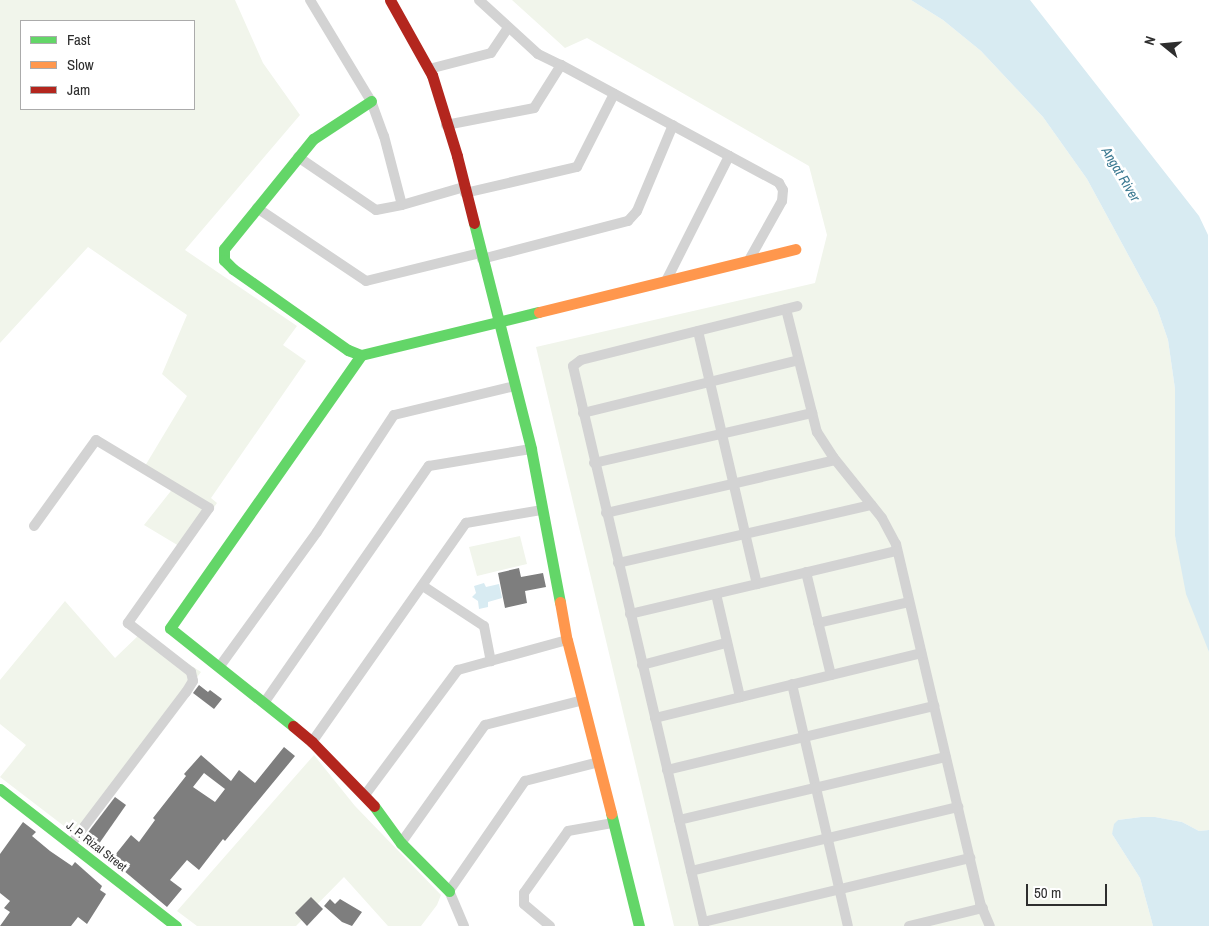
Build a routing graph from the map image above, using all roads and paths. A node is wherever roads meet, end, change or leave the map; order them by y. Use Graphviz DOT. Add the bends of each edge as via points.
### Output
graph roads {
  1 [pos="310,0"];
  2 [pos="390,0"];
  3 [pos="479,0"];
  4 [pos="508,28"];
  5 [pos="561,65"];
  6 [pos="429,69"];
  7 [pos="614,94"];
  8 [pos="371,101"];
  9 [pos="673,125"];
  10 [pos="446,126"];
  11 [pos="729,156"];
  12 [pos="298,158"];
  13 [pos="465,190"];
  14 [pos="402,205"];
  15 [pos="257,208"];
  16 [pos="795,249"];
  17 [pos="481,256"];
  18 [pos="749,260"];
  19 [pos="667,279"];
  20 [pos="797,306"];
  21 [pos="786,309"];
  22 [pos="499,321"];
  23 [pos="698,331"];
  24 [pos="361,354"];
  25 [pos="798,360"];
  26 [pos="710,382"];
  27 [pos="515,386"];
  28 [pos="812,412"];
  29 [pos="583,413"];
  30 [pos="722,433"];
  31 [pos="531,449"];
  32 [pos="835,460"];
  33 [pos="594,463"];
  34 [pos="734,483"];
  35 [pos="871,505"];
  36 [pos="542,510"];
  37 [pos="606,513"];
  38 [pos="34,526"];
  39 [pos="746,534"];
  40 [pos="897,551"];
  41 [pos="618,563"];
  42 [pos="806,572"];
  43 [pos="758,584"];
  44 [pos="423,586"];
  45 [pos="716,594"];
  46 [pos="909,602"];
  47 [pos="630,614"];
  48 [pos="818,623"];
  49 [pos="567,640"];
  50 [pos="726,643"];
  51 [pos="921,653"];
  52 [pos="491,662"];
  53 [pos="642,665"];
  54 [pos="220,666"];
  55 [pos="831,675"];
  56 [pos="792,684"];
  57 [pos="740,697"];
  58 [pos="583,700"];
  59 [pos="264,703"];
  60 [pos="934,706"];
  61 [pos="655,718"];
  62 [pos="804,737"];
  63 [pos="312,742"];
  64 [pos="946,757"];
  65 [pos="599,762"];
  66 [pos="667,770"];
  67 [pos="816,788"];
  68 [pos="0,789"];
  69 [pos="365,795"];
  70 [pos="958,807"];
  71 [pos="679,820"];
  72 [pos="613,824"];
  73 [pos="828,838"];
  74 [pos="71,844"];
  75 [pos="401,844"];
  76 [pos="970,858"];
  77 [pos="691,871"];
  78 [pos="840,889"];
  79 [pos="449,891"];
  80 [pos="983,908"];
  81 [pos="703,924"];
  82 [pos="176,926"];
  83 [pos="464,926"];
  84 [pos="550,926"];
  85 [pos="638,926"];
  86 [pos="848,926"];
  87 [pos="909,926"];
  88 [pos="990,926"];
  1 -- 8 [label="street"];
  2 -- 6 [label="street"];
  3 -- 4 [label="street"];
  4 -- 5 [label="street" via="538,54"];
  4 -- 6 [label="street" via="490,53"];
  5 -- 7 [label="street"];
  5 -- 10 [label="street" via="534,108"];
  6 -- 10 [label="street"];
  7 -- 9 [label="street"];
  7 -- 13 [label="street" via="577,166"];
  8 -- 12 [label="street" via="313,139"];
  8 -- 14 [label="street"];
  9 -- 11 [label="street"];
  9 -- 17 [label="street" via="637,211 628,221"];
  10 -- 13 [label="street"];
  11 -- 18 [label="street" via="779,183 784,190 782,201"];
  11 -- 19 [label="street"];
  12 -- 14 [label="street" via="376,210"];
  12 -- 15 [label="street"];
  13 -- 14 [label="street"];
  13 -- 17 [label="street"];
  15 -- 17 [label="street" via="366,281"];
  15 -- 24 [label="street" via="224,249 224,260 348,350"];
  16 -- 18 [label="street"];
  17 -- 22 [label="street"];
  18 -- 19 [label="street"];
  19 -- 22 [label="street"];
  20 -- 21 [label="street"];
  21 -- 23 [label="street"];
  21 -- 25 [label="street"];
  22 -- 24 [label="street"];
  22 -- 27 [label="street"];
  23 -- 26 [label="street"];
  23 -- 29 [label="street" via="578,361 573,371"];
  24 -- 54 [label="street" via="170,628"];
  25 -- 26 [label="street"];
  25 -- 28 [label="street"];
  26 -- 29 [label="street"];
  26 -- 30 [label="street"];
  27 -- 31 [label="street"];
  27 -- 54 [label="street" via="394,415 317,532"];
  28 -- 30 [label="street"];
  28 -- 32 [label="street" via="817,432"];
  29 -- 33 [label="street"];
  30 -- 33 [label="street"];
  30 -- 34 [label="street"];
  31 -- 36 [label="street"];
  31 -- 59 [label="street" via="429,466"];
  32 -- 34 [label="street"];
  32 -- 35 [label="street"];
  33 -- 37 [label="street"];
  34 -- 37 [label="street"];
  34 -- 39 [label="street"];
  35 -- 39 [label="street"];
  35 -- 40 [label="street" via="888,528"];
  36 -- 44 [label="street" via="466,523"];
  36 -- 49 [label="street"];
  37 -- 41 [label="street"];
  38 -- 74 [label="street" via="96,440 208,508 128,623 191,672 193,681"];
  39 -- 41 [label="street"];
  39 -- 43 [label="street"];
  40 -- 42 [label="street"];
  40 -- 46 [label="street"];
  41 -- 47 [label="street"];
  42 -- 43 [label="street"];
  42 -- 48 [label="street"];
  43 -- 45 [label="street"];
  44 -- 52 [label="street" via="484,626"];
  44 -- 63 [label="street"];
  45 -- 47 [label="street"];
  45 -- 50 [label="street"];
  46 -- 48 [label="street"];
  46 -- 51 [label="street"];
  47 -- 53 [label="street"];
  48 -- 55 [label="street"];
  49 -- 52 [label="street"];
  49 -- 58 [label="street"];
  50 -- 53 [label="street"];
  50 -- 57 [label="street"];
  51 -- 55 [label="street"];
  51 -- 60 [label="street"];
  52 -- 69 [label="street" via="458,670"];
  53 -- 61 [label="street"];
  54 -- 59 [label="street"];
  55 -- 56 [label="street"];
  56 -- 57 [label="street"];
  56 -- 62 [label="street"];
  57 -- 61 [label="street"];
  58 -- 65 [label="street"];
  58 -- 75 [label="street" via="486,725"];
  59 -- 63 [label="street"];
  60 -- 62 [label="street"];
  60 -- 64 [label="street"];
  61 -- 66 [label="street"];
  62 -- 66 [label="street"];
  62 -- 67 [label="street"];
  63 -- 69 [label="street"];
  64 -- 67 [label="street"];
  64 -- 70 [label="street"];
  65 -- 72 [label="street"];
  65 -- 79 [label="street" via="526,781"];
  66 -- 71 [label="street"];
  67 -- 71 [label="street"];
  67 -- 73 [label="street"];
  68 -- 74 [label="street, J. P. Rizal Street"];
  69 -- 75 [label="street"];
  70 -- 73 [label="street"];
  70 -- 76 [label="street"];
  71 -- 77 [label="street"];
  72 -- 84 [label="street" via="568,832 524,892 524,904"];
  72 -- 85 [label="street"];
  73 -- 77 [label="street"];
  73 -- 78 [label="street"];
  74 -- 82 [label="street, J. P. Rizal Street"];
  75 -- 79 [label="street"];
  76 -- 78 [label="street"];
  76 -- 80 [label="street"];
  77 -- 81 [label="street"];
  78 -- 81 [label="street"];
  78 -- 86 [label="street"];
  79 -- 83 [label="street"];
  80 -- 87 [label="street"];
  80 -- 88 [label="street"];
}
